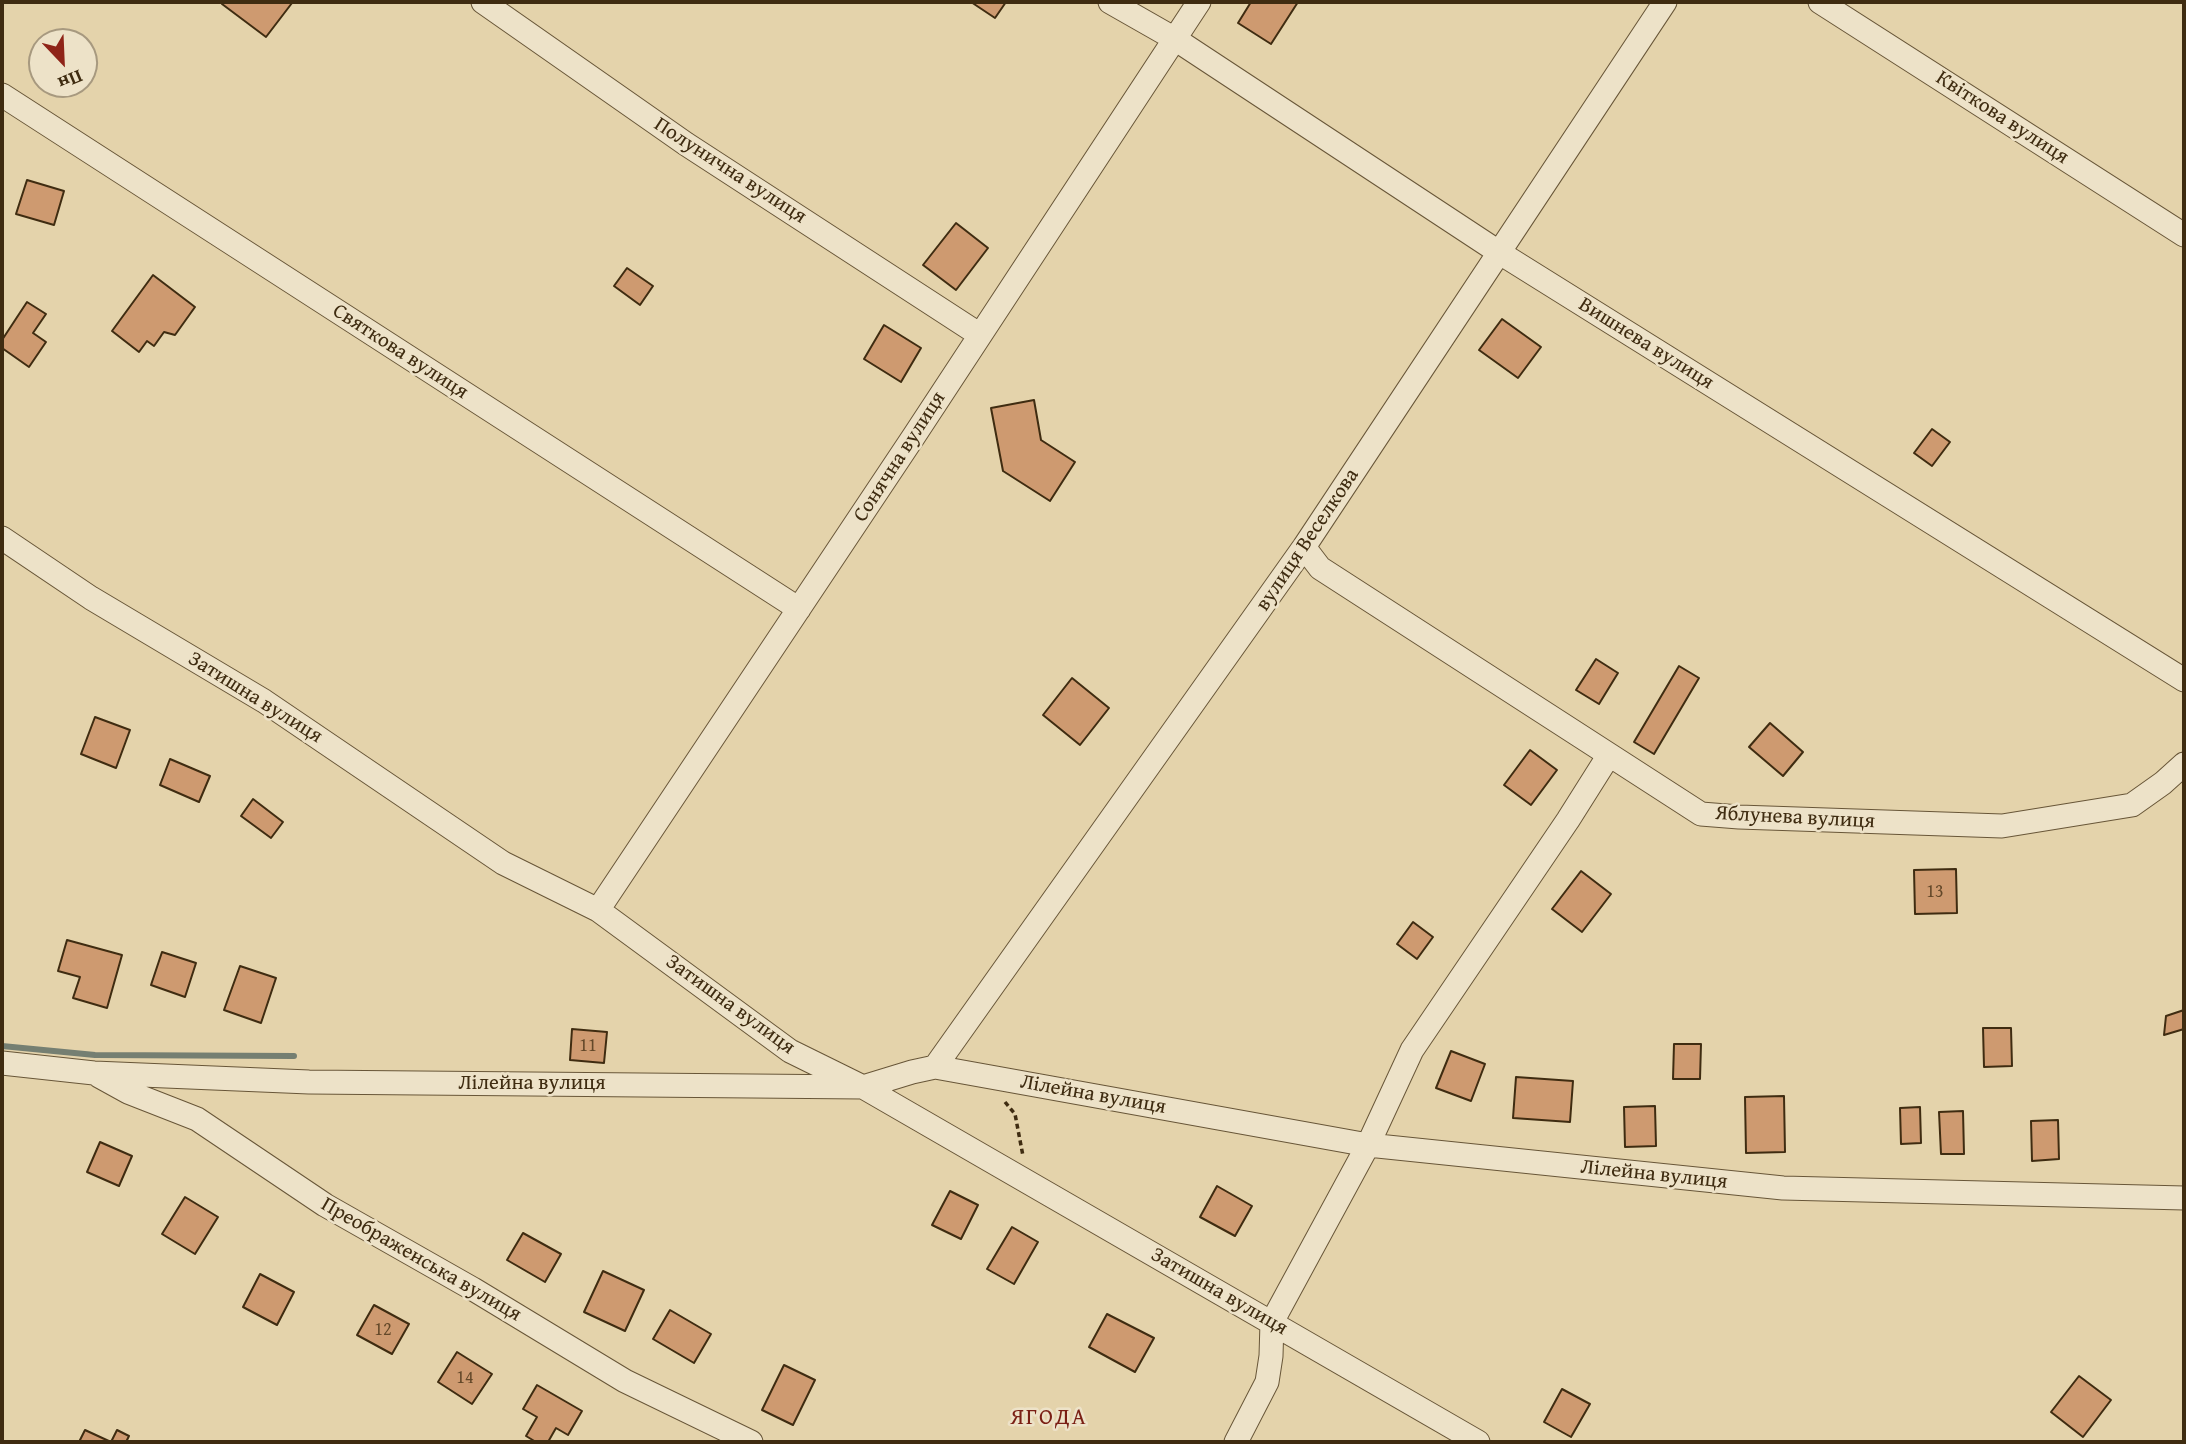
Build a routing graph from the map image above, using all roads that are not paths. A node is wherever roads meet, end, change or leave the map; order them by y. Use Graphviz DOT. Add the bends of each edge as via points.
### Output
graph roads {
  1 [pos="483,2"];
  2 [pos="1111,2"];
  3 [pos="1199,2"];
  4 [pos="1665,2"];
  5 [pos="1820,2"];
  6 [pos="1175,39"];
  7 [pos="2,95"];
  8 [pos="2184,235"];
  9 [pos="1500,253"];
  10 [pos="980,335"];
  11 [pos="2,538"];
  12 [pos="1304,547"];
  13 [pos="799,609"];
  14 [pos="2184,680"];
  15 [pos="1609,755"];
  16 [pos="2184,764"];
  17 [pos="598,910"];
  18 [pos="2,1063"];
  19 [pos="935,1067"];
  20 [pos="94,1073"];
  21 [pos="863,1087"];
  22 [pos="1368,1145"];
  23 [pos="2184,1198"];
  24 [pos="1272,1322"];
  25 [pos="751,1442"];
  26 [pos="1236,1442"];
  27 [pos="1478,1442"];
  1 -- 10 [label="street, Полунична вулиця" via="685,144"];
  2 -- 6 [label="street, Вишнева вулиця"];
  3 -- 6 [label="street, Сонячна вулиця"];
  4 -- 9 [label="street, вулиця Веселкова"];
  5 -- 8 [label="street, Квіткова вулиця"];
  6 -- 9 [label="street, Вишнева вулиця"];
  6 -- 10 [label="street, Сонячна вулиця"];
  7 -- 13 [label="street, Святкова вулиця"];
  9 -- 12 [label="street, вулиця Веселкова"];
  9 -- 14 [label="street, Вишнева вулиця"];
  10 -- 13 [label="street, Сонячна вулиця"];
  11 -- 17 [label="street, Затишна вулиця" via="91,598 264,701 503,863"];
  12 -- 15 [label="street, Яблунева вулиця" via="1320,568"];
  12 -- 19 [label="street, вулиця Веселкова"];
  13 -- 17 [label="street, Сонячна вулиця"];
  15 -- 16 [label="street, Яблунева вулиця" via="1701,814 2002,826 2132,804"];
  15 -- 22 [label="street" via="1412,1050"];
  17 -- 21 [label="street, Затишна вулиця" via="790,1051"];
  18 -- 20 [label="street, Лілейна вулиця"];
  19 -- 21 [label="street, Лілейна вулиця"];
  19 -- 22 [label="street, Лілейна вулиця"];
  20 -- 21 [label="street, Лілейна вулиця" via="309,1083"];
  20 -- 25 [label="street, Преображенська вулиця" via="197,1119 325,1205 625,1381"];
  21 -- 24 [label="street, Затишна вулиця"];
  22 -- 23 [label="street, Лілейна вулиця" via="1783,1188"];
  22 -- 24 [label="street"];
  24 -- 26 [label="street" via="1267,1382"];
  24 -- 27 [label="street, Затишна вулиця"];
}
